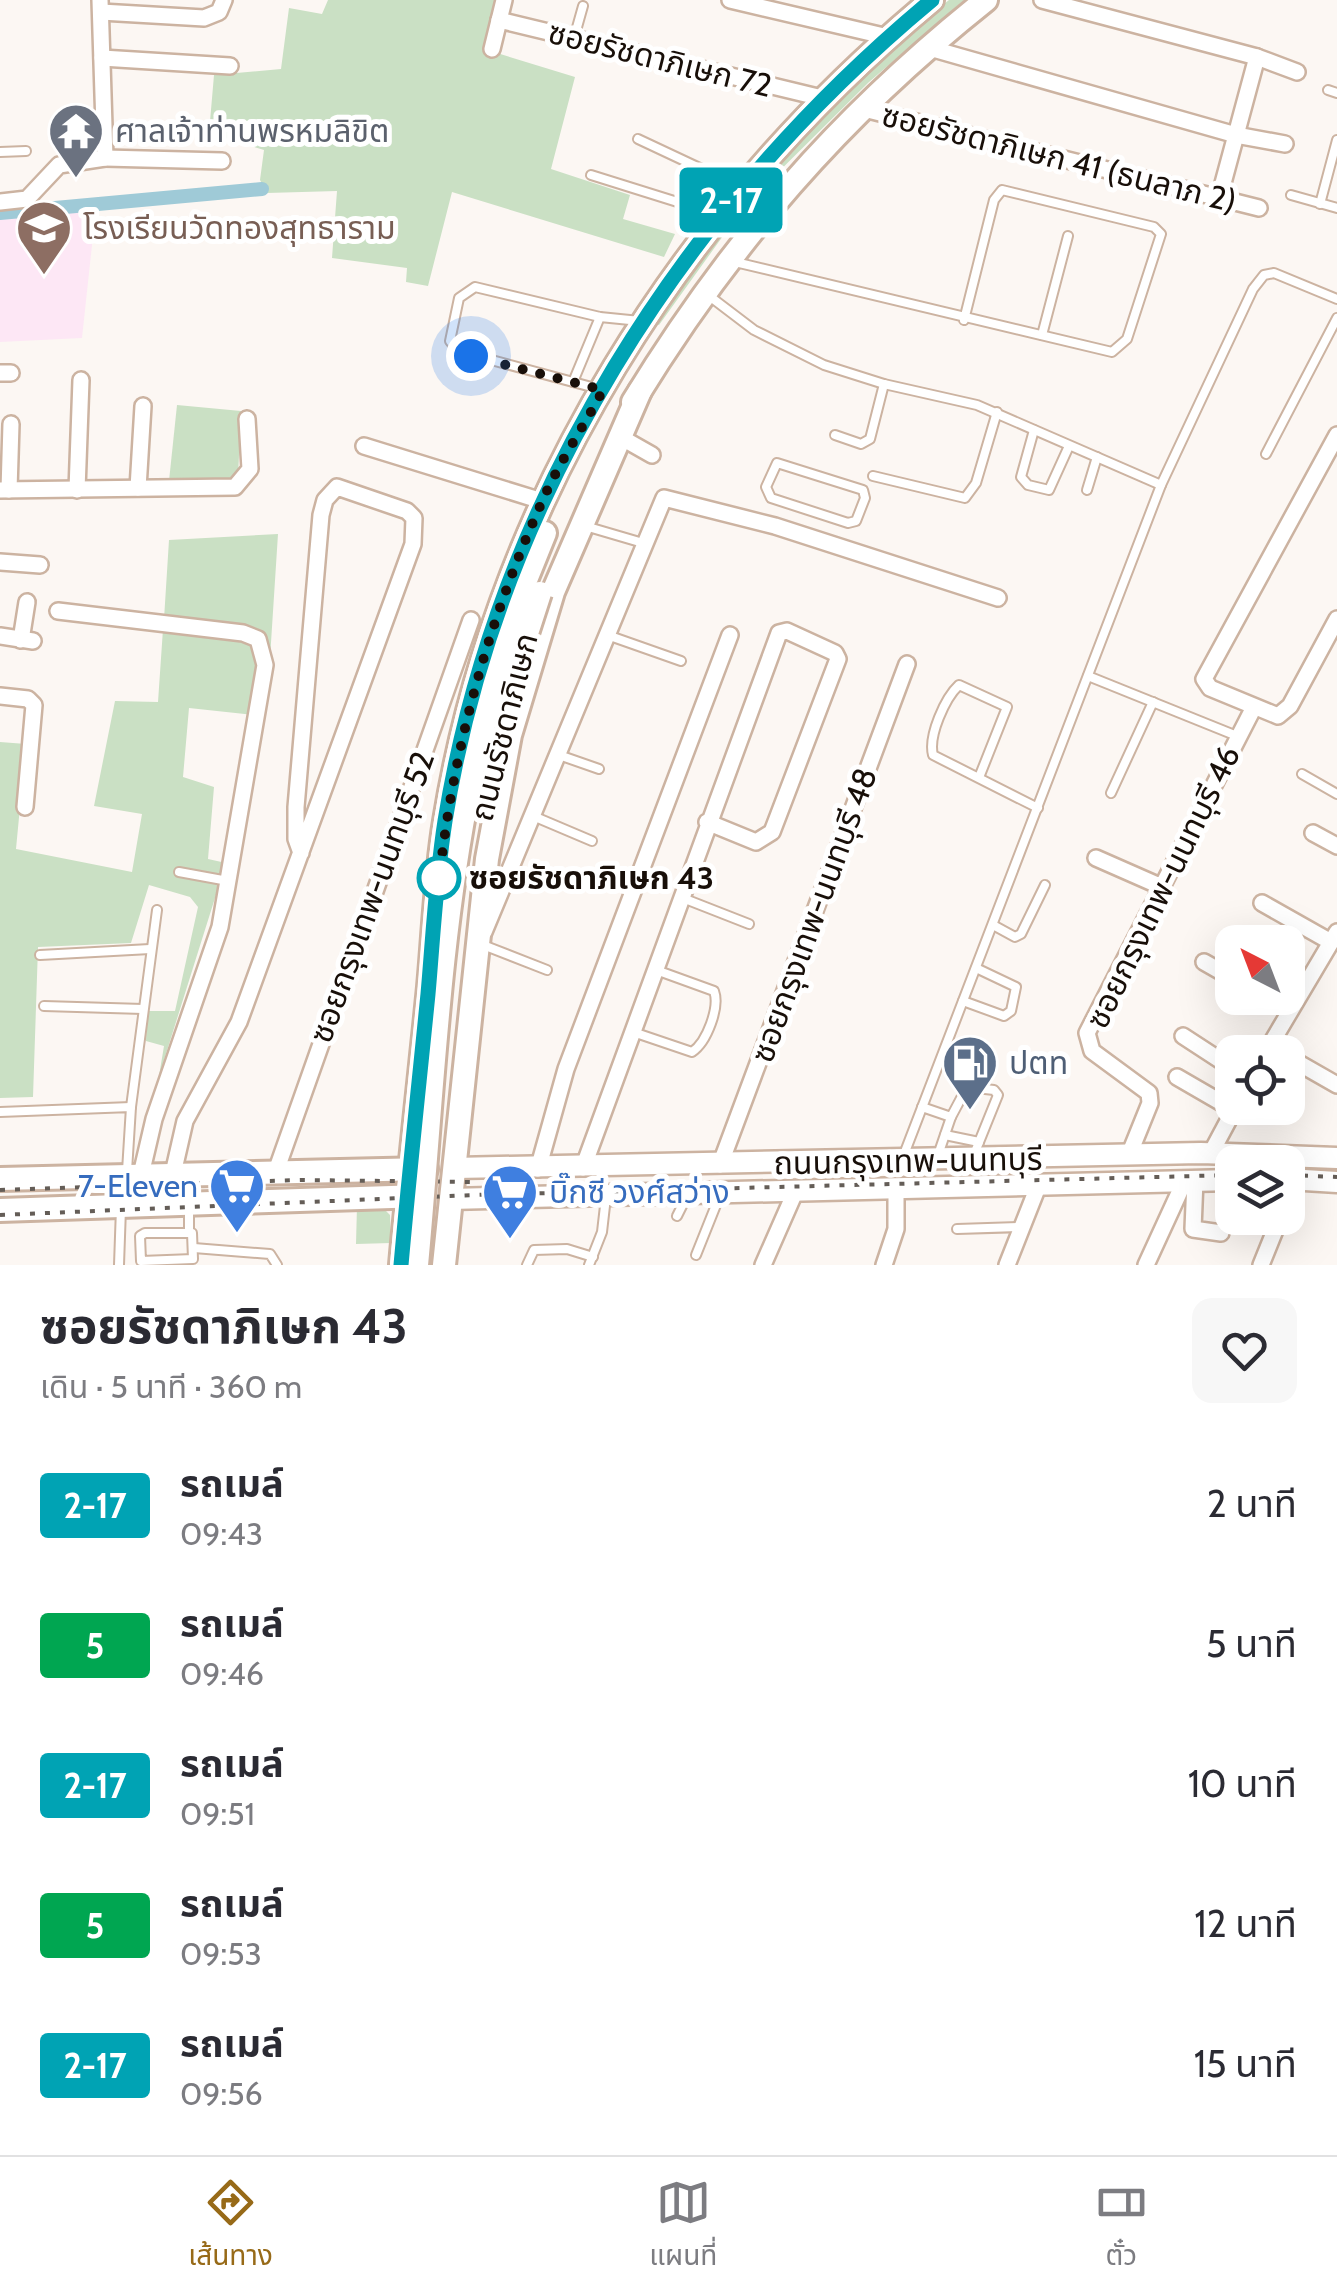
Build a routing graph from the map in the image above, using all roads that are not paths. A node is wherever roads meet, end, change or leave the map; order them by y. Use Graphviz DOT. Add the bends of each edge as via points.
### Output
graph roads {
  1 [pos="224,0"];
  2 [pos="504,0"];
  3 [pos="730,0"];
  4 [pos="932,0"];
  5 [pos="986,0"];
  6 [pos="1042,0"];
  7 [pos="101,6"];
  8 [pos="583,6"];
  9 [pos="499,20"];
  10 [pos="888,37"];
  11 [pos="574,38"];
  12 [pos="926,47"];
  13 [pos="492,49"];
  14 [pos="1257,57"];
  15 [pos="102,58"];
  16 [pos="230,66"];
  17 [pos="1297,72"];
  18 [pos="822,98"];
  19 [pos="860,108"];
  20 [pos="1236,135"];
  21 [pos="638,138"];
  22 [pos="1337,140"];
  23 [pos="1285,144"];
  24 [pos="26,150"];
  25 [pos="0,152"];
  26 [pos="105,158"];
  27 [pos="222,161"];
  28 [pos="591,175"];
  29 [pos="738,192"];
  30 [pos="1291,196"];
  31 [pos="1219,198"];
  32 [pos="0,202"];
  33 [pos="1320,204"];
  34 [pos="1258,208"];
  35 [pos="1337,208"];
  36 [pos="719,215"];
  37 [pos="1068,236"];
  38 [pos="726,260"];
  39 [pos="704,291"];
  40 [pos="1337,299"];
  41 [pos="600,317"];
  42 [pos="1337,318"];
  43 [pos="964,320"];
  44 [pos="644,321"];
  45 [pos="1042,335"];
  46 [pos="81,380"];
  47 [pos="574,382"];
  48 [pos="884,384"];
  49 [pos="603,390"];
  50 [pos="640,391"];
  51 [pos="143,406"];
  52 [pos="997,412"];
  53 [pos="246,419"];
  54 [pos="12,424"];
  55 [pos="1034,430"];
  56 [pos="580,432"];
  57 [pos="835,435"];
  58 [pos="1337,435"];
  59 [pos="622,438"];
  60 [pos="364,446"];
  61 [pos="1069,446"];
  62 [pos="1266,454"];
  63 [pos="652,455"];
  64 [pos="1097,457"];
  65 [pos="873,476"];
  66 [pos="1162,485"];
  67 [pos="138,488"];
  68 [pos="4,490"];
  69 [pos="77,490"];
  70 [pos="1088,490"];
  71 [pos="542,501"];
  72 [pos="782,504"];
  73 [pos="581,525"];
  74 [pos="776,526"];
  75 [pos="643,543"];
  76 [pos="0,562"];
  77 [pos="40,565"];
  78 [pos="532,589"];
  79 [pos="998,598"];
  80 [pos="26,602"];
  81 [pos="58,611"];
  82 [pos="1337,618"];
  83 [pos="471,620"];
  84 [pos="730,635"];
  85 [pos="0,636"];
  86 [pos="610,636"];
  87 [pos="681,661"];
  88 [pos="907,664"];
  89 [pos="1088,676"];
  90 [pos="0,696"];
  91 [pos="1152,702"];
  92 [pos="1253,708"];
  93 [pos="1238,736"];
  94 [pos="556,754"];
  95 [pos="598,769"];
  96 [pos="1302,774"];
  97 [pos="980,775"];
  98 [pos="1111,792"];
  99 [pos="1337,794"];
  100 [pos="26,807"];
  101 [pos="1038,808"];
  102 [pos="533,816"];
  103 [pos="706,822"];
  104 [pos="1313,833"];
  105 [pos="592,841"];
  106 [pos="1337,846"];
  107 [pos="301,853"];
  108 [pos="1096,858"];
  109 [pos="178,872"];
  110 [pos="229,881"];
  111 [pos="1046,885"];
  112 [pos="1162,887"];
  113 [pos="680,897"];
  114 [pos="1262,903"];
  115 [pos="157,910"];
  116 [pos="749,924"];
  117 [pos="992,925"];
  118 [pos="434,936"];
  119 [pos="1334,937"];
  120 [pos="478,943"];
  121 [pos="150,949"];
  122 [pos="40,954"];
  123 [pos="1204,962"];
  124 [pos="976,968"];
  125 [pos="1215,968"];
  126 [pos="547,970"];
  127 [pos="656,970"];
  128 [pos="1305,985"];
  129 [pos="963,1001"];
  130 [pos="44,1006"];
  131 [pos="143,1009"];
  132 [pos="633,1032"];
  133 [pos="1184,1036"];
  134 [pos="1215,1057"];
  135 [pos="1305,1067"];
  136 [pos="1177,1077"];
  137 [pos="1337,1085"];
  138 [pos="1215,1098"];
  139 [pos="132,1107"];
  140 [pos="922,1107"];
  141 [pos="0,1112"];
  142 [pos="951,1117"];
  143 [pos="1226,1125"];
  144 [pos="945,1135"];
  145 [pos="976,1150"];
  146 [pos="1211,1154"];
  147 [pos="1215,1154"];
  148 [pos="1129,1155"];
  149 [pos="1305,1158"];
  150 [pos="1337,1158"];
  151 [pos="937,1160"];
  152 [pos="901,1162"];
  153 [pos="720,1165"];
  154 [pos="454,1168"];
  155 [pos="583,1168"];
  156 [pos="411,1169"];
  157 [pos="538,1170"];
  158 [pos="275,1174"];
  159 [pos="172,1178"];
  160 [pos="0,1179"];
  161 [pos="133,1179"];
  162 [pos="1190,1180"];
  163 [pos="1215,1180"];
  164 [pos="1305,1180"];
  165 [pos="1337,1182"];
  166 [pos="1039,1184"];
  167 [pos="896,1188"];
  168 [pos="796,1190"];
  169 [pos="688,1193"];
  170 [pos="721,1193"];
  171 [pos="606,1194"];
  172 [pos="407,1195"];
  173 [pos="450,1199"];
  174 [pos="190,1206"];
  175 [pos="121,1208"];
  176 [pos="0,1210"];
  177 [pos="677,1216"];
  178 [pos="1022,1227"];
  179 [pos="957,1229"];
  180 [pos="189,1233"];
  181 [pos="1215,1234"];
  182 [pos="1273,1235"];
  183 [pos="194,1248"];
  184 [pos="696,1256"];
  185 [pos="591,1261"];
  186 [pos="155,1263"];
  187 [pos="120,1265"];
  188 [pos="278,1265"];
  189 [pos="401,1265"];
  190 [pos="416,1265"];
  191 [pos="431,1265"];
  192 [pos="444,1265"];
  193 [pos="526,1265"];
  194 [pos="764,1265"];
  195 [pos="884,1265"];
  196 [pos="1006,1265"];
  197 [pos="1146,1265"];
  198 [pos="1261,1265"];
  1 -- 7 [label="street" via="204,18"];
  2 -- 9 [label="street"];
  3 -- 10 [label="street"];
  4 -- 10 [label="main road, ถนนรัชดาภิเษก"];
  5 -- 12 [label="main road, ถนนรัชดาภิเษก"];
  6 -- 14 [label="street"];
  7 -- 15 [label="street"];
  8 -- 11 [label="lane"];
  9 -- 11 [label="street, ซอยรัชดาภิเษก 72"];
  9 -- 13 [label="street"];
  10 -- 18 [label="main road, ถนนรัชดาภิเษก"];
  11 -- 18 [label="street, ซอยรัชดาภิเษก 72"];
  12 -- 19 [label="main road, ถนนรัชดาภิเษก"];
  12 -- 20 [label="street"];
  14 -- 17 [label="street"];
  14 -- 20 [label="street"];
  15 -- 16 [label="street"];
  15 -- 26 [label="street"];
  18 -- 29 [label="main road, ถนนรัชดาภิเษก"];
  19 -- 31 [label="street, ซอยรัชดาภิเษก 41 (ธนลาภ 2)"];
  19 -- 38 [label="main road, ถนนรัชดาภิเษก"];
  20 -- 23 [label="street"];
  20 -- 31 [label="street"];
  21 -- 29 [label="lane"];
  22 -- 33 [label="lane"];
  24 -- 25 [label="lane"];
  26 -- 27 [label="street"];
  26 -- 32 [label="street" via="59,165 27,199"];
  28 -- 36 [label="lane"];
  29 -- 36 [label="main road, ถนนรัชดาภิเษก"];
  30 -- 33 [label="lane"];
  31 -- 34 [label="street, ซอยรัชดาภิเษก 41 (ธนลาภ 2)"];
  33 -- 35 [label="lane"];
  36 -- 44 [label="main road, ถนนรัชดาภิเษก"];
  37 -- 45 [label="lane"];
  38 -- 39 [label="main road, ถนนรัชดาภิเษก"];
  38 -- 43 [label="lane"];
  39 -- 48 [label="lane" via="774,341"];
  39 -- 50 [label="main road, ถนนรัชดาภิเษก"];
  40 -- 66 [label="lane" via="1274,273 1264,275"];
  41 -- 44 [label="lane"];
  41 -- 47 [label="lane"];
  41 -- 47 [label="lane" via="475,287 459,298 450,341 458,351"];
  42 -- 62 [label="lane"];
  43 -- 45 [label="lane"];
  43 -- 45 [label="lane" via="1002,190 1159,231 1121,349 1108,352"];
  44 -- 49 [label="main road, ถนนรัชดาภิเษก"];
  46 -- 69 [label="street"];
  47 -- 49 [label="lane"];
  48 -- 52 [label="lane"];
  48 -- 57 [label="lane" via="870,439 861,444"];
  49 -- 56 [label="main road, ถนนรัชดาภิเษก"];
  50 -- 59 [label="main road, ถนนรัชดาภิเษก"];
  50 -- 78 [label="main road, ถนนรัชดาภิเษก"];
  51 -- 67 [label="street"];
  52 -- 55 [label="lane"];
  52 -- 65 [label="lane" via="976,483 965,498"];
  53 -- 67 [label="street" via="250,469 244,482 224,490"];
  54 -- 68 [label="street"];
  55 -- 61 [label="lane"];
  55 -- 61 [label="lane" via="1020,477 1028,484 1049,490"];
  56 -- 71 [label="main road, ถนนรัชดาภิเษก"];
  56 -- 78 [label="main road, ถนนรัชดาภิเษก"];
  58 -- 92 [label="street, ซอยกรุงเทพ-นนทบุรี 46" via="1207,666 1210,688"];
  59 -- 63 [label="street"];
  59 -- 73 [label="main road, ถนนรัชดาภิเษก"];
  60 -- 71 [label="street"];
  61 -- 64 [label="lane"];
  64 -- 66 [label="lane"];
  64 -- 70 [label="lane"];
  66 -- 89 [label="lane"];
  67 -- 69 [label="street"];
  68 -- 69 [label="street"];
  71 -- 118 [label="main road, ถนนรัชดาภิเษก" via="479,672 445,822"];
  72 -- 72 [label="lane" via="766,487 778,463 854,485 865,498 856,522 848,523"];
  72 -- 74 [label="lane"];
  73 -- 75 [label="lane"];
  73 -- 120 [label="main road, ถนนรัชดาภิเษก" via="510,734"];
  74 -- 75 [label="street" via="664,498"];
  74 -- 79 [label="street"];
  75 -- 86 [label="street"];
  76 -- 77 [label="street"];
  78 -- 190 [label="main road, ถนนรัชดาภิเษก, bridge" via="490,696 462,826"];
  78 -- 191 [label="main road, ถนนรัชดาภิเษก, bridge" via="473,851"];
  80 -- 85 [label="street" via="27,641"];
  81 -- 110 [label="street" via="258,639 266,665"];
  82 -- 92 [label="street, ซอยกรุงเทพ-นนทบุรี 46" via="1284,713 1272,717"];
  83 -- 158 [label="street, ซอยกรุงเทพ-นนทบุรี 52"];
  84 -- 157 [label="street" via="566,1069"];
  86 -- 87 [label="lane"];
  86 -- 94 [label="street"];
  88 -- 153 [label="street, ซอยกรุงเทพ-นนทบุรี 48"];
  89 -- 91 [label="lane"];
  89 -- 101 [label="lane"];
  90 -- 100 [label="street" via="34,705"];
  91 -- 93 [label="lane"];
  91 -- 98 [label="lane"];
  92 -- 93 [label="street, ซอยกรุงเทพ-นนทบุรี 46"];
  93 -- 112 [label="street, ซอยกรุงเทพ-นนทบุรี 46"];
  94 -- 95 [label="lane"];
  94 -- 102 [label="street"];
  96 -- 99 [label="lane"];
  97 -- 97 [label="lane" via="931,751 959,685 1007,707"];
  97 -- 101 [label="lane"];
  101 -- 117 [label="lane"];
  102 -- 105 [label="lane"];
  102 -- 120 [label="street"];
  103 -- 103 [label="street" via="756,842 772,832 835,653 779,633"];
  103 -- 113 [label="street"];
  104 -- 106 [label="street"];
  107 -- 107 [label="street" via="296,807 321,515 337,486 406,511 416,529"];
  107 -- 159 [label="street" via="239,1022 185,1121"];
  108 -- 112 [label="street"];
  109 -- 110 [label="lane"];
  110 -- 161 [label="street" via="204,980"];
  111 -- 117 [label="lane" via="1021,934"];
  112 -- 148 [label="street, ซอยกรุงเทพ-นนทบุรี 46" via="1088,1032 1092,1051 1149,1092"];
  113 -- 116 [label="lane"];
  113 -- 127 [label="street"];
  114 -- 119 [label="street"];
  115 -- 121 [label="lane"];
  117 -- 124 [label="lane"];
  118 -- 120 [label="main road" via="438,958 453,966"];
  118 -- 156 [label="main road, ถนนรัชดาภิเษก"];
  119 -- 128 [label="street"];
  120 -- 126 [label="lane"];
  120 -- 154 [label="main road, ถนนรัชดาภิเษก"];
  121 -- 122 [label="lane"];
  121 -- 131 [label="lane"];
  123 -- 125 [label="street"];
  124 -- 129 [label="lane"];
  124 -- 129 [label="lane" via="1016,987 1012,1011 1004,1016"];
  127 -- 132 [label="street"];
  127 -- 132 [label="lane" via="714,991 716,1004 692,1052"];
  129 -- 140 [label="lane"];
  130 -- 131 [label="lane"];
  131 -- 139 [label="lane"];
  132 -- 155 [label="street"];
  133 -- 134 [label="street"];
  135 -- 137 [label="street"];
  136 -- 138 [label="street"];
  139 -- 141 [label="lane"];
  139 -- 161 [label="lane"];
  140 -- 142 [label="lane"];
  140 -- 152 [label="lane"];
  142 -- 144 [label="lane"];
  142 -- 145 [label="lane" via="967,1087 994,1090 998,1096"];
  143 -- 146 [label="street"];
  144 -- 145 [label="lane"];
  144 -- 151 [label="lane"];
  145 -- 148 [label="main road, ถนนกรุงเทพ-นนทบุรี"];
  145 -- 151 [label="main road, ถนนกรุงเทพ-นนทบุรี"];
  146 -- 147 [label="main road, ถนนกรุงเทพ-นนทบุรี"];
  146 -- 148 [label="main road, ถนนกรุงเทพ-นนทบุรี"];
  149 -- 150 [label="main road, ถนนกรุงเทพ-นนทบุรี"];
  151 -- 152 [label="main road, ถนนกรุงเทพ-นนทบุรี"];
  152 -- 153 [label="main road, ถนนกรุงเทพ-นนทบุรี"];
  152 -- 167 [label="main road"];
  153 -- 155 [label="main road, ถนนกรุงเทพ-นนทบุรี"];
  154 -- 156 [label="main road, ถนนกรุงเทพ-นนทบุรี"];
  154 -- 157 [label="main road, ถนนกรุงเทพ-นนทบุรี"];
  154 -- 173 [label="main road, ถนนรัชดาภิเษก"];
  155 -- 157 [label="main road, ถนนกรุงเทพ-นนทบุรี"];
  156 -- 158 [label="main road, ถนนกรุงเทพ-นนทบุรี"];
  156 -- 172 [label="main road, ถนนรัชดาภิเษก"];
  158 -- 159 [label="main road, ถนนกรุงเทพ-นนทบุรี"];
  159 -- 161 [label="main road, ถนนกรุงเทพ-นนทบุรี"];
  160 -- 161 [label="main road, ถนนกรุงเทพ-นนทบุรี"];
  162 -- 163 [label="main road, ถนนกรุงเทพ-นนทบุรี"];
  162 -- 166 [label="main road, ถนนกรุงเทพ-นนทบุรี"];
  162 -- 181 [label="street" via="1191,1234"];
  162 -- 197 [label="street"];
  164 -- 165 [label="main road"];
  166 -- 167 [label="main road, ถนนกรุงเทพ-นนทบุรี"];
  166 -- 178 [label="street"];
  167 -- 168 [label="main road, ถนนกรุงเทพ-นนทบุรี"];
  167 -- 195 [label="street" via="896,1228"];
  168 -- 170 [label="main road, ถนนกรุงเทพ-นนทบุรี"];
  168 -- 194 [label="street"];
  169 -- 170 [label="main road, ถนนกรุงเทพ-นนทบุรี"];
  169 -- 171 [label="main road, ถนนกรุงเทพ-นนทบุรี"];
  169 -- 177 [label="lane"];
  170 -- 184 [label="lane"];
  171 -- 173 [label="main road, ถนนกรุงเทพ-นนทบุรี"];
  171 -- 185 [label="lane"];
  172 -- 173 [label="main road, ถนนกรุงเทพ-นนทบุรี"];
  172 -- 174 [label="main road, ถนนกรุงเทพ-นนทบุรี"];
  172 -- 189 [label="main road, ถนนรัชดาภิเษก"];
  173 -- 192 [label="main road, ถนนรัชดาภิเษก"];
  174 -- 175 [label="main road, ถนนกรุงเทพ-นนทบุรี"];
  174 -- 180 [label="lane"];
  175 -- 176 [label="main road, ถนนกรุงเทพ-นนทบุรี"];
  175 -- 187 [label="lane"];
  178 -- 179 [label="lane"];
  178 -- 196 [label="street"];
  180 -- 183 [label="lane"];
  180 -- 186 [label="lane" via="142,1234 141,1260"];
  182 -- 198 [label="street"];
  183 -- 186 [label="lane" via="191,1261"];
  183 -- 188 [label="lane" via="270,1254"];
  185 -- 193 [label="lane" via="567,1250 534,1250"];
}
